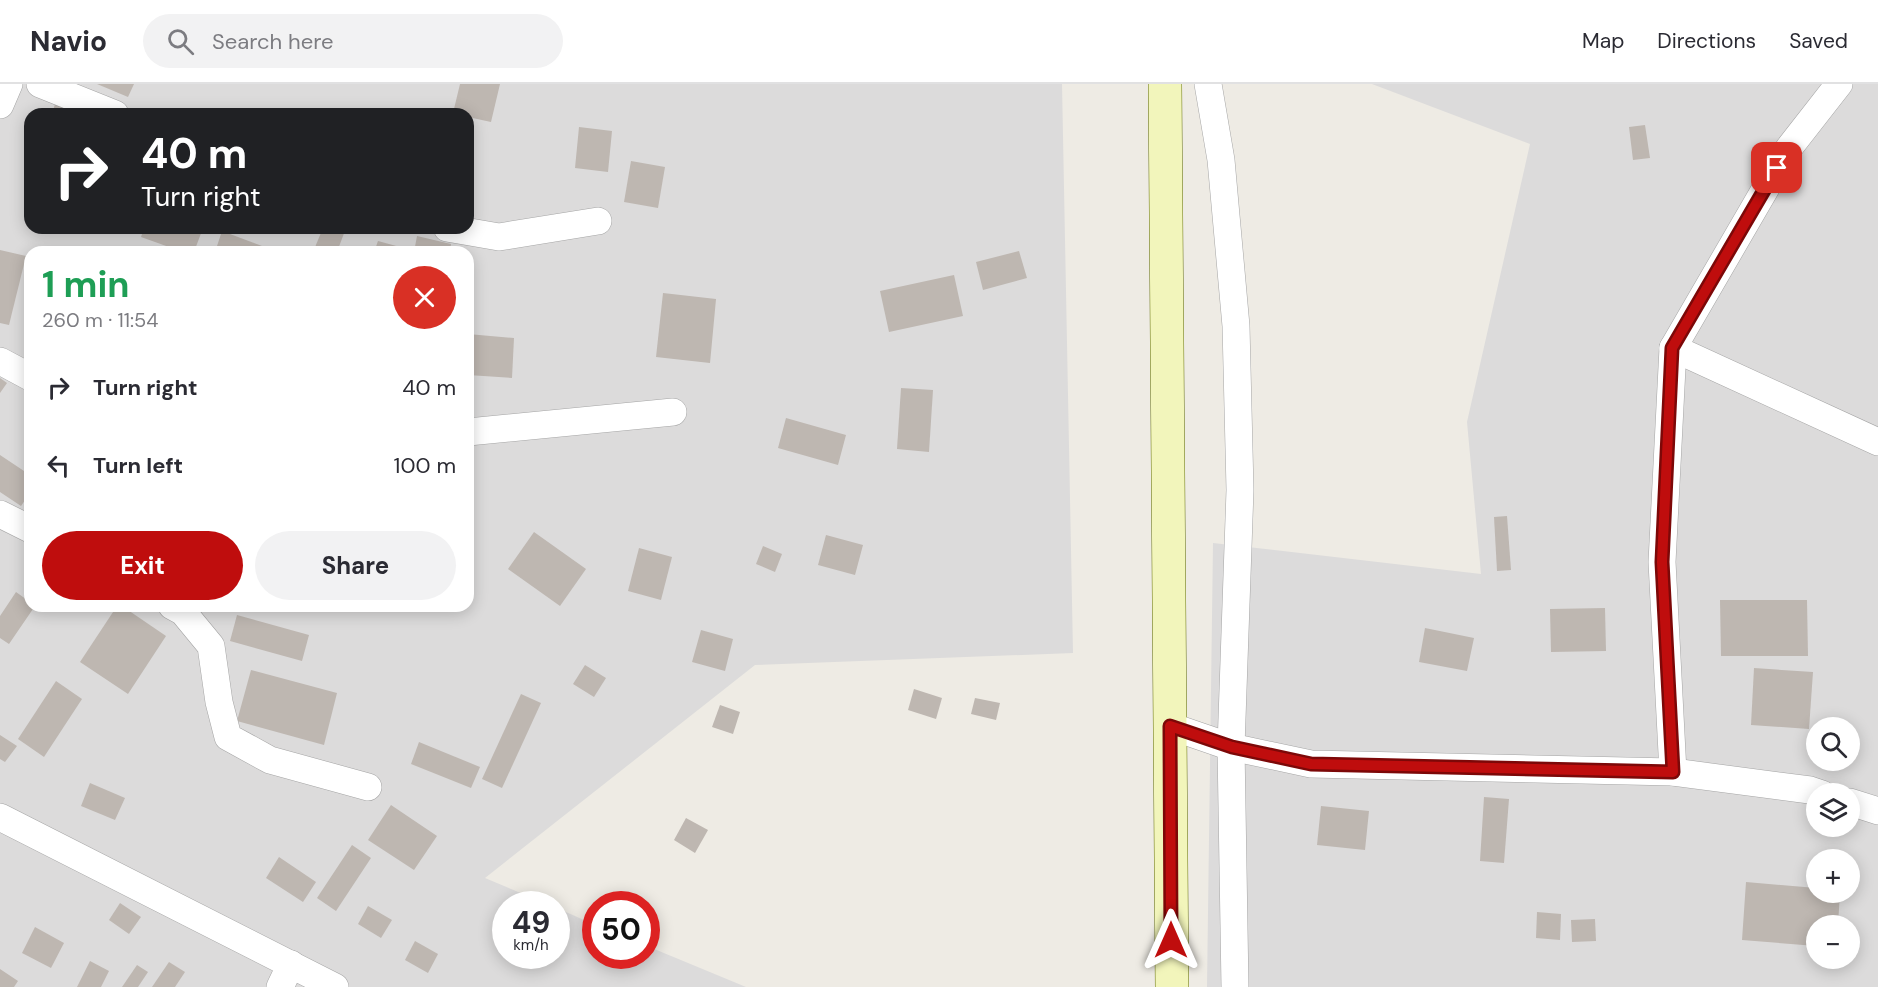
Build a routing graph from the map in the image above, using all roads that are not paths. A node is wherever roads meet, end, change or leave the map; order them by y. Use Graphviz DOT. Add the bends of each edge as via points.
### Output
graph roads {
  1 [pos="9,84"];
  2 [pos="40,84"];
  3 [pos="1165,84"];
  4 [pos="1208,84"];
  5 [pos="1839,84"];
  6 [pos="0,105"];
  7 [pos="100,108"];
  8 [pos="598,221"];
  9 [pos="474,233"];
  10 [pos="1672,348"];
  11 [pos="0,361"];
  12 [pos="24,374"];
  13 [pos="673,412"];
  14 [pos="474,431"];
  15 [pos="1878,442"];
  16 [pos="0,514"];
  17 [pos="24,527"];
  18 [pos="183,612"];
  19 [pos="1170,726"];
  20 [pos="1232,747"];
  21 [pos="1673,772"];
  22 [pos="368,788"];
  23 [pos="1806,789"];
  24 [pos="1860,805"];
  25 [pos="1878,811"];
  26 [pos="0,817"];
  27 [pos="286,975"];
  28 [pos="335,987"];
  29 [pos="1172,987"];
  30 [pos="1235,987"];
  1 -- 6 [label="street"];
  2 -- 7 [label="street"];
  3 -- 19 [label="main road"];
  4 -- 20 [label="street" via="1221,160 1236,326 1240,490"];
  5 -- 10 [label="street" via="1789,148"];
  8 -- 9 [label="street" via="498,237"];
  10 -- 15 [label="street"];
  10 -- 21 [label="street" via="1662,562"];
  11 -- 12 [label="street"];
  13 -- 14 [label="street"];
  16 -- 17 [label="street"];
  18 -- 22 [label="street" via="211,646 228,737 270,760"];
  19 -- 20 [label="street"];
  19 -- 29 [label="main road"];
  20 -- 21 [label="street" via="1311,764"];
  20 -- 30 [label="street"];
  21 -- 23 [label="street"];
  24 -- 25 [label="street"];
  26 -- 27 [label="street"];
  27 -- 28 [label="street"];
}
